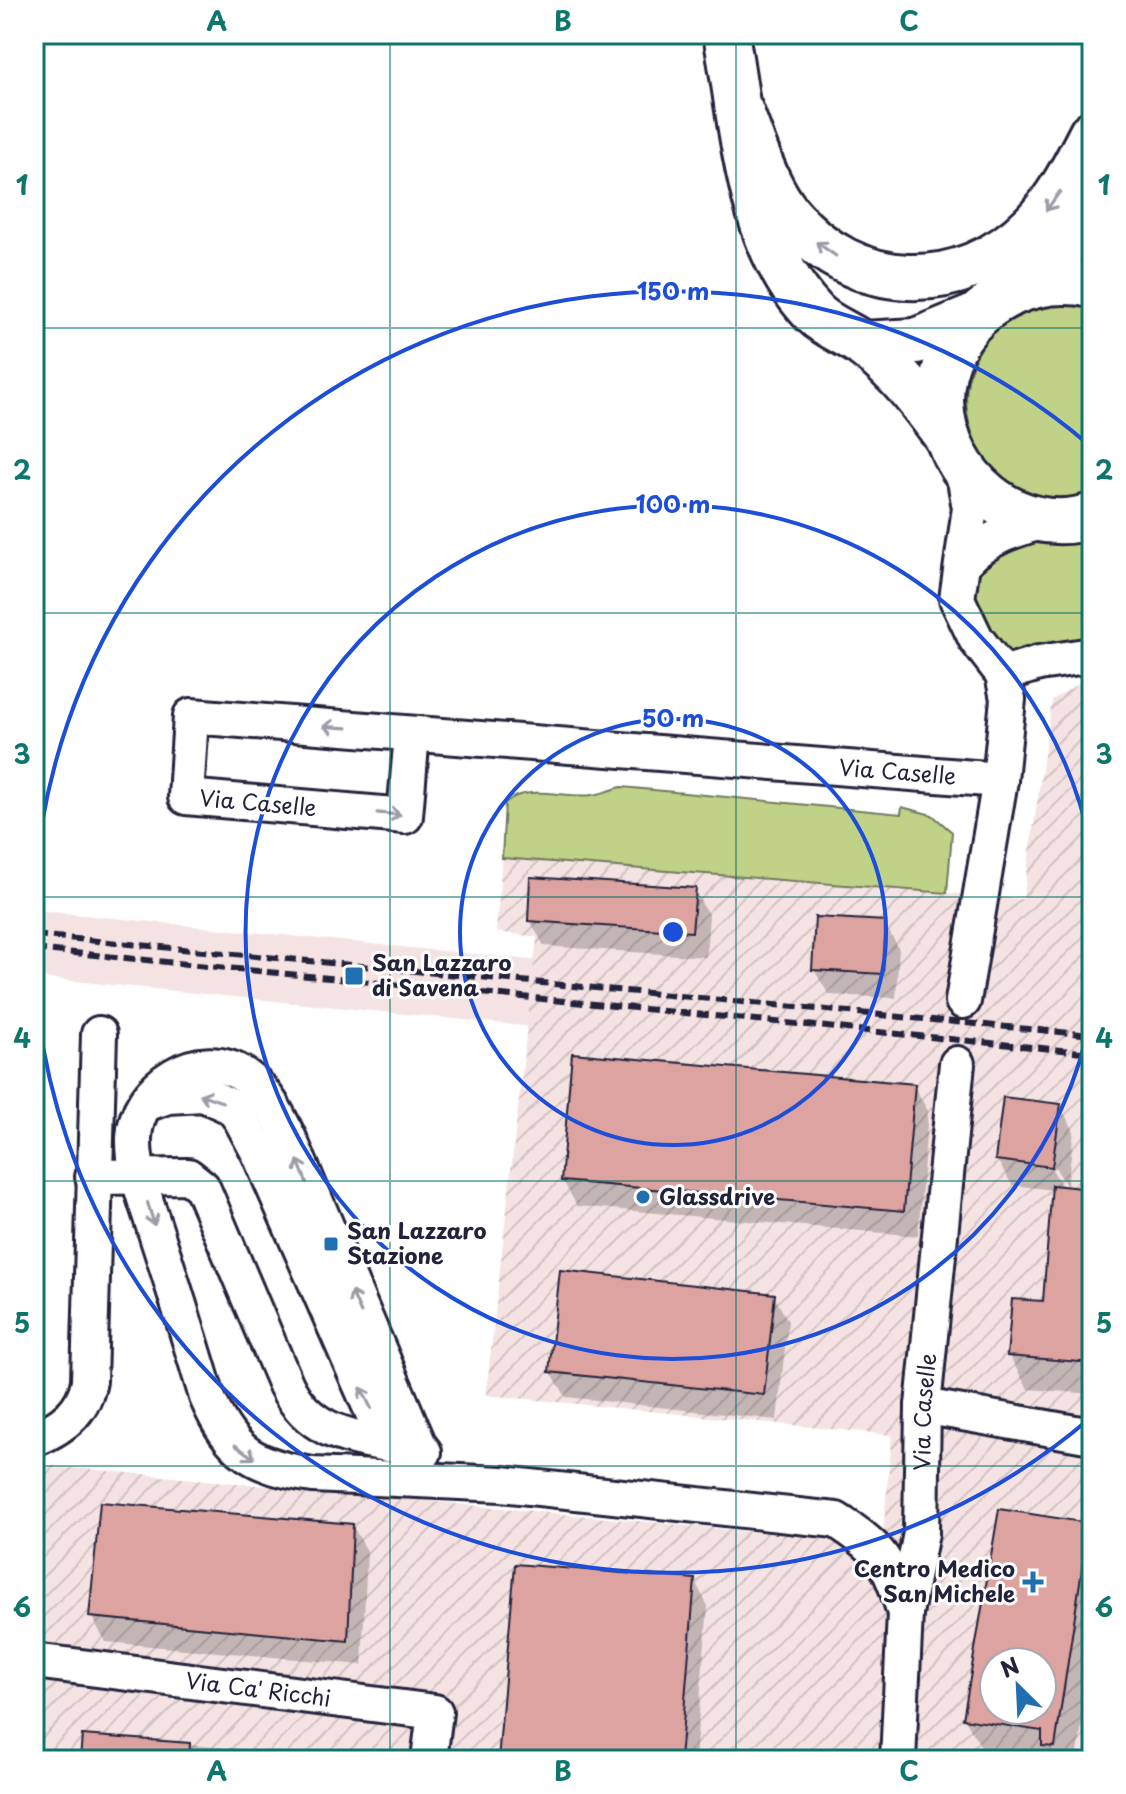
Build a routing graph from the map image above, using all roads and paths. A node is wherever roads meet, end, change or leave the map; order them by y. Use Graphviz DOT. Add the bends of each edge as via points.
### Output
graph roads {
  1 [pos="726,34"];
  2 [pos="740,110"];
  3 [pos="1092,133"];
  4 [pos="1092,193"];
  5 [pos="1027,285"];
  6 [pos="1092,285"];
  7 [pos="975,317"];
  8 [pos="863,344"];
  9 [pos="955,453"];
  10 [pos="1092,516"];
  11 [pos="1048,520"];
  12 [pos="963,563"];
  13 [pos="1092,655"];
  14 [pos="1003,674"];
  15 [pos="412,734"];
  16 [pos="1000,780"];
  17 [pos="963,1001"];
  18 [pos="99,1034"];
  19 [pos="957,1064"];
  20 [pos="93,1177"];
  21 [pos="139,1177"];
  22 [pos="923,1406"];
  23 [pos="1092,1436"];
  24 [pos="34,1439"];
  25 [pos="421,1450"];
  26 [pos="502,1484"];
  27 [pos="905,1613"];
  28 [pos="34,1661"];
  29 [pos="429,1760"];
  30 [pos="898,1760"];
  1 -- 2 [label="main road"];
  3 -- 2 [label="main road, one-way" via="1053,203 1032,227 995,254 908,279 856,268 809,237 787,213"];
  2 -- 8 [label="main road" via="772,254 817,317"];
  4 -- 5 [label="main road" via="1062,252"];
  5 -- 6 [label="main road" via="1068,280"];
  5 -- 7 [label="main road"];
  7 -- 8 [label="main road" via="916,341"];
  7 -- 9 [label="main road" via="950,355 941,400"];
  8 -- 9 [label="main road" via="906,380"];
  9 -- 11 [label="main road" via="998,504"];
  9 -- 12 [label="street" via="970,508"];
  10 -- 11 [label="main road"];
  11 -- 12 [label="street" via="995,537"];
  12 -- 14 [label="street" via="957,599 962,617"];
  13 -- 14 [label="street"];
  14 -- 16 [label="street" via="1008,699"];
  15 -- 15 [label="street, Via Caselle, one-way" via="191,716 186,797 405,816"];
  15 -- 16 [label="street, Via Caselle"];
  16 -- 17 [label="street"];
  18 -- 20 [label="street"];
  19 -- 22 [label="street, Via Caselle"];
  20 -- 21 [label="street"];
  20 -- 24 [label="street" via="85,1403 52,1432"];
  21 -- 25 [label="street" via="188,1176 202,1187 286,1385 302,1411 326,1428"];
  25 -- 21 [label="street, one-way" via="290,1141 259,1088 222,1065 191,1067 172,1076 141,1107 134,1137"];
  21 -- 26 [label="street, one-way" via="207,1397 234,1445 265,1464 313,1475"];
  22 -- 23 [label="street"];
  22 -- 27 [label="street, Via Caselle" via="921,1533"];
  25 -- 26 [label="street"];
  26 -- 27 [label="street" via="836,1520 868,1540 891,1568"];
  27 -- 30 [label="street, Via Caselle"];
  28 -- 29 [label="street, Via Ca' Ricchi" via="435,1712"];
}
